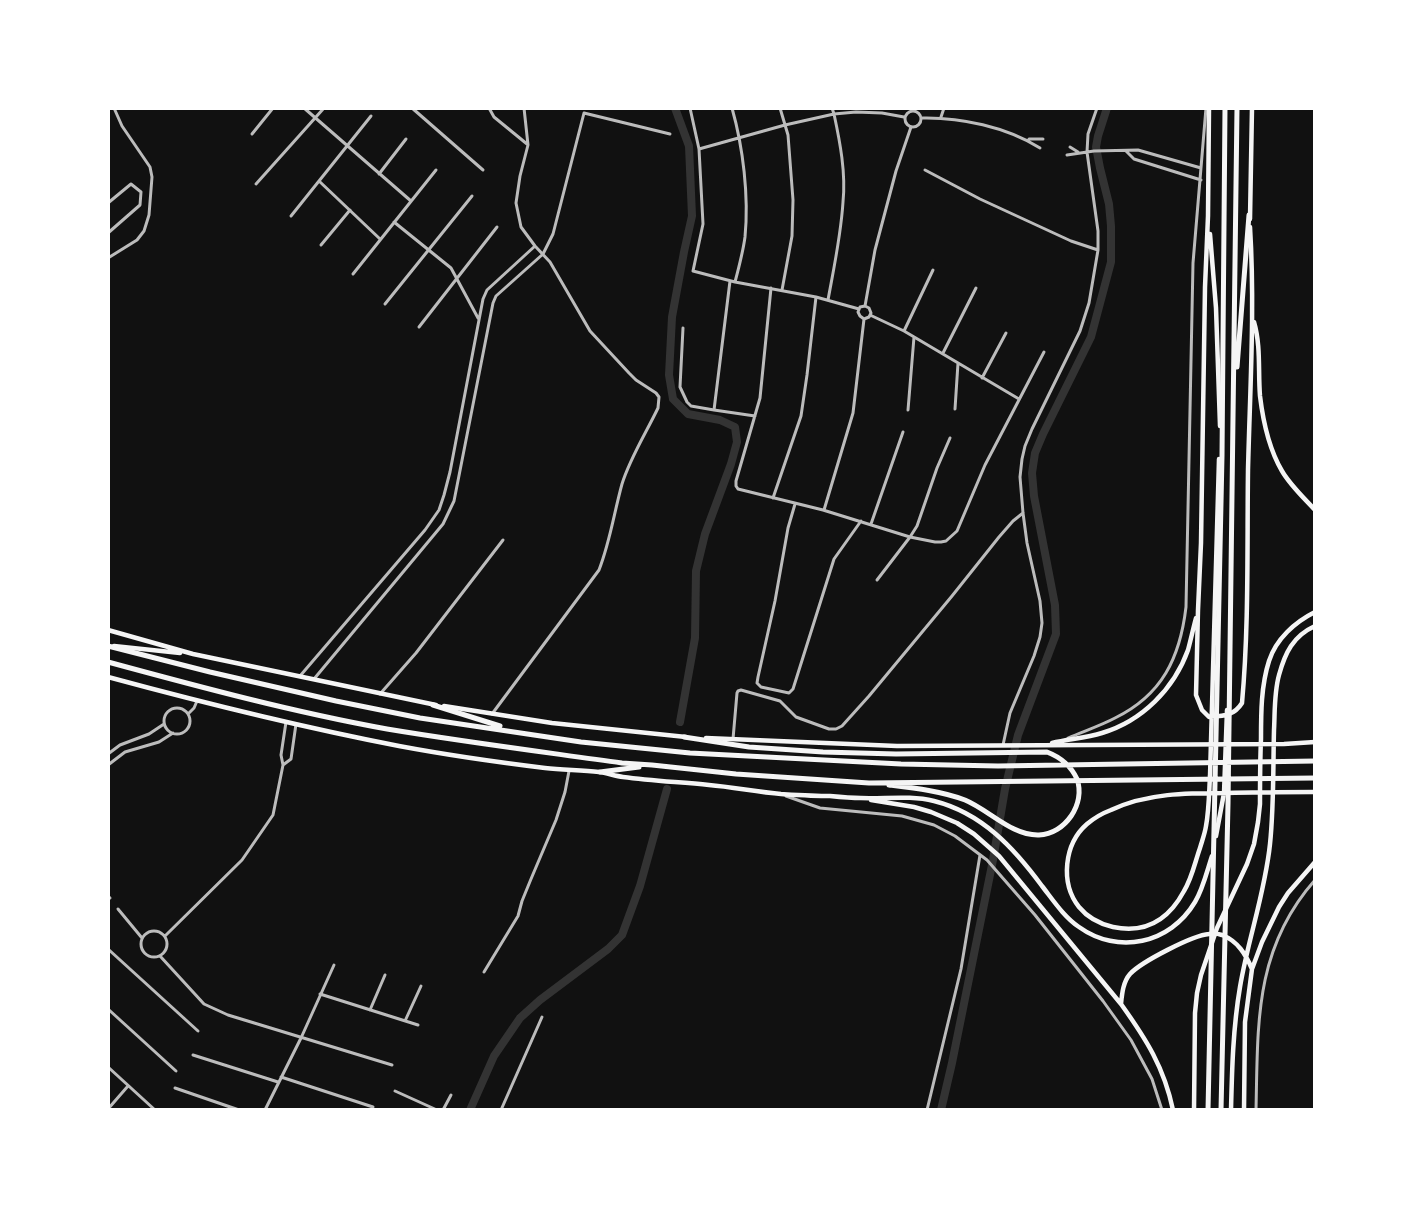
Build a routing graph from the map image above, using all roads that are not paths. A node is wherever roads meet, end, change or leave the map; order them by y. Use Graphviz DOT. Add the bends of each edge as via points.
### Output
graph roads {
  1 [pos="114,108"];
  2 [pos="273,108"];
  3 [pos="304,108"];
  4 [pos="324,108"];
  5 [pos="412,108"];
  6 [pos="489,108"];
  7 [pos="524,108"];
  8 [pos="690,108"];
  9 [pos="732,108"];
  10 [pos="780,108"];
  11 [pos="832,108"];
  12 [pos="944,108"];
  13 [pos="1097,108"];
  14 [pos="1207,108"];
  15 [pos="1225,108"];
  16 [pos="1237,108"];
  17 [pos="1252,108"];
  18 [pos="882,110"];
  19 [pos="834,114"];
  20 [pos="371,116"];
  21 [pos="904,117"];
  22 [pos="941,117"];
  23 [pos="315,118"];
  24 [pos="921,118"];
  25 [pos="786,125"];
  26 [pos="910,127"];
  27 [pos="252,134"];
  28 [pos="670,134"];
  29 [pos="740,138"];
  30 [pos="406,139"];
  31 [pos="1027,139"];
  32 [pos="1043,139"];
  33 [pos="528,145"];
  34 [pos="347,146"];
  35 [pos="1070,147"];
  36 [pos="1040,148"];
  37 [pos="699,149"];
  38 [pos="1126,151"];
  39 [pos="1087,152"];
  40 [pos="1080,153"];
  41 [pos="1067,155"];
  42 [pos="1202,168"];
  43 [pos="436,170"];
  44 [pos="483,170"];
  45 [pos="925,170"];
  46 [pos="379,174"];
  47 [pos="1201,180"];
  48 [pos="319,181"];
  49 [pos="256,184"];
  50 [pos="472,196"];
  51 [pos="411,201"];
  52 [pos="108,202"];
  53 [pos="350,210"];
  54 [pos="1250,215"];
  55 [pos="291,216"];
  56 [pos="1208,216"];
  57 [pos="394,222"];
  58 [pos="497,226"];
  59 [pos="108,233"];
  60 [pos="380,239"];
  61 [pos="321,245"];
  62 [pos="535,246"];
  63 [pos="429,250"];
  64 [pos="1098,250"];
  65 [pos="543,255"];
  66 [pos="108,258"];
  67 [pos="933,270"];
  68 [pos="353,274"];
  69 [pos="457,279"];
  70 [pos="730,280"];
  71 [pos="735,282"];
  72 [pos="771,288"];
  73 [pos="976,288"];
  74 [pos="782,290"];
  75 [pos="816,297"];
  76 [pos="828,300"];
  77 [pos="385,304"];
  78 [pos="865,306"];
  79 [pos="859,309"];
  80 [pos="870,315"];
  81 [pos="1252,317"];
  82 [pos="864,319"];
  83 [pos="479,320"];
  84 [pos="419,327"];
  85 [pos="683,328"];
  86 [pos="904,331"];
  87 [pos="1006,333"];
  88 [pos="914,337"];
  89 [pos="1044,352"];
  90 [pos="943,353"];
  91 [pos="958,363"];
  92 [pos="981,378"];
  93 [pos="1019,399"];
  94 [pos="955,409"];
  95 [pos="714,410"];
  96 [pos="908,410"];
  97 [pos="755,416"];
  98 [pos="903,432"];
  99 [pos="1232,435"];
  100 [pos="950,438"];
  101 [pos="773,498"];
  102 [pos="795,504"];
  103 [pos="823,510"];
  104 [pos="1315,510"];
  105 [pos="1023,513"];
  106 [pos="861,521"];
  107 [pos="871,524"];
  108 [pos="425,530"];
  109 [pos="432,537"];
  110 [pos="910,537"];
  111 [pos="503,540"];
  112 [pos="877,580"];
  113 [pos="1198,610"];
  114 [pos="1315,612"];
  115 [pos="1315,626"];
  116 [pos="108,630"];
  117 [pos="108,646"];
  118 [pos="193,654"];
  119 [pos="108,662"];
  120 [pos="108,676"];
  121 [pos="300,676"];
  122 [pos="314,679"];
  123 [pos="380,693"];
  124 [pos="197,701"];
  125 [pos="433,705"];
  126 [pos="188,714"];
  127 [pos="492,714"];
  128 [pos="286,722"];
  129 [pos="165,724"];
  130 [pos="296,724"];
  131 [pos="513,731"];
  132 [pos="172,734"];
  133 [pos="684,737"];
  134 [pos="734,739"];
  135 [pos="1064,740"];
  136 [pos="1315,742"];
  137 [pos="1003,745"];
  138 [pos="1045,746"];
  139 [pos="108,754"];
  140 [pos="1315,761"];
  141 [pos="108,765"];
  142 [pos="283,765"];
  143 [pos="652,765"];
  144 [pos="569,771"];
  145 [pos="600,772"];
  146 [pos="1315,778"];
  147 [pos="869,783"];
  148 [pos="1315,792"];
  149 [pos="780,794"];
  150 [pos="862,798"];
  151 [pos="980,855"];
  152 [pos="1315,862"];
  153 [pos="1315,880"];
  154 [pos="118,909"];
  155 [pos="165,936"];
  156 [pos="143,938"];
  157 [pos="108,949"];
  158 [pos="160,956"];
  159 [pos="334,964"];
  160 [pos="1252,969"];
  161 [pos="484,972"];
  162 [pos="385,975"];
  163 [pos="421,986"];
  164 [pos="320,994"];
  165 [pos="1121,1004"];
  166 [pos="108,1009"];
  167 [pos="370,1010"];
  168 [pos="542,1017"];
  169 [pos="405,1021"];
  170 [pos="418,1025"];
  171 [pos="198,1031"];
  172 [pos="301,1038"];
  173 [pos="193,1054"];
  174 [pos="392,1065"];
  175 [pos="108,1067"];
  176 [pos="176,1071"];
  177 [pos="281,1077"];
  178 [pos="278,1082"];
  179 [pos="128,1086"];
  180 [pos="175,1088"];
  181 [pos="395,1091"];
  182 [pos="451,1095"];
  183 [pos="373,1107"];
  184 [pos="108,1109"];
  185 [pos="155,1110"];
  186 [pos="239,1110"];
  187 [pos="265,1110"];
  188 [pos="437,1110"];
  189 [pos="443,1110"];
  190 [pos="501,1110"];
  191 [pos="927,1110"];
  192 [pos="1162,1110"];
  193 [pos="1173,1110"];
  194 [pos="1194,1110"];
  195 [pos="1208,1110"];
  196 [pos="1221,1110"];
  197 [pos="1231,1110"];
  198 [pos="1244,1110"];
  199 [pos="1256,1110"];
  1 -- 66 [label="street" via="150,167 152,177 144,231"];
  2 -- 27 [label="street"];
  3 -- 23 [label="street"];
  4 -- 23 [label="street"];
  5 -- 44 [label="street"];
  6 -- 33 [label="street" via="494,117"];
  7 -- 33 [label="street"];
  8 -- 37 [label="street"];
  9 -- 29 [label="street"];
  10 -- 25 [label="street"];
  11 -- 19 [label="street"];
  12 -- 22 [label="street"];
  13 -- 39 [label="street" via="1088,134"];
  14 -- 42 [label="street"];
  14 -- 56 [label="main road"];
  15 -- 195 [label="main road"];
  16 -- 196 [label="main road"];
  17 -- 54 [label="main road"];
  18 -- 19 [label="street"];
  18 -- 21 [label="street"];
  19 -- 25 [label="street"];
  19 -- 76 [label="street" via="844,200"];
  20 -- 34 [label="street"];
  21 -- 24 [label="street" via="913,111"];
  21 -- 26 [label="street"];
  22 -- 24 [label="street"];
  22 -- 31 [label="street"];
  23 -- 34 [label="street"];
  23 -- 49 [label="street"];
  24 -- 26 [label="street" via="918,126"];
  25 -- 29 [label="street"];
  25 -- 74 [label="street" via="793,201 792,236"];
  26 -- 78 [label="street" via="875,250"];
  28 -- 65 [label="street" via="584,113 553,234"];
  29 -- 37 [label="street"];
  29 -- 71 [label="street" via="745,237"];
  30 -- 46 [label="street"];
  31 -- 32 [label="street"];
  31 -- 36 [label="street"];
  33 -- 62 [label="street" via="516,203 521,227"];
  34 -- 46 [label="street"];
  34 -- 48 [label="street"];
  35 -- 40 [label="street"];
  37 -- 70 [label="street" via="703,224 693,270"];
  38 -- 39 [label="street"];
  38 -- 42 [label="street" via="1138,150"];
  38 -- 47 [label="street" via="1134,159"];
  39 -- 40 [label="street"];
  39 -- 64 [label="street"];
  40 -- 41 [label="street"];
  42 -- 47 [label="street"];
  43 -- 51 [label="street"];
  45 -- 64 [label="street" via="1071,241"];
  46 -- 51 [label="street"];
  47 -- 135 [label="street" via="1193,263 1184,629 1172,662 1150,694 1116,718"];
  48 -- 53 [label="street"];
  48 -- 55 [label="street"];
  50 -- 63 [label="street"];
  51 -- 57 [label="street"];
  52 -- 59 [label="street" via="131,184 141,192 140,205"];
  53 -- 60 [label="street"];
  53 -- 61 [label="street"];
  54 -- 81 [label="main road"];
  54 -- 99 [label="main road"];
  56 -- 113 [label="main road"];
  56 -- 148 [label="main road" via="1220,433 1210,776 1206,827 1185,890 1156,922 1140,929 1104,925 1090,918 1071,895 1067,867 1074,840 1087,824 1109,810 1154,796 1188,793"];
  57 -- 60 [label="street"];
  57 -- 63 [label="street"];
  58 -- 69 [label="street"];
  60 -- 68 [label="street"];
  62 -- 65 [label="street"];
  62 -- 83 [label="street" via="487,290"];
  63 -- 69 [label="street" via="451,268"];
  63 -- 77 [label="street"];
  64 -- 105 [label="street" via="1080,331 1024,446 1020,477"];
  65 -- 109 [label="street" via="492,303 454,501"];
  65 -- 127 [label="street" via="590,331 636,380 656,393 660,403 626,472 599,570"];
  67 -- 86 [label="street"];
  69 -- 83 [label="street"];
  69 -- 84 [label="street"];
  70 -- 71 [label="street"];
  70 -- 95 [label="street"];
  71 -- 72 [label="street"];
  72 -- 74 [label="street"];
  72 -- 97 [label="street"];
  73 -- 90 [label="street"];
  74 -- 75 [label="street"];
  75 -- 76 [label="street"];
  75 -- 101 [label="street" via="801,416"];
  76 -- 79 [label="street"];
  78 -- 79 [label="street"];
  78 -- 80 [label="street"];
  79 -- 82 [label="street"];
  80 -- 82 [label="street"];
  80 -- 86 [label="street"];
  81 -- 104 [label="main road" via="1258,341 1265,427 1282,472"];
  81 -- 113 [label="main road" via="1243,690 1242,703 1230,715 1209,717 1199,705"];
  82 -- 103 [label="street" via="853,413"];
  83 -- 108 [label="street" via="450,472 439,510"];
  85 -- 95 [label="street" via="680,387 692,405"];
  86 -- 88 [label="street"];
  87 -- 92 [label="street"];
  88 -- 90 [label="street"];
  88 -- 96 [label="street"];
  89 -- 93 [label="street"];
  90 -- 91 [label="street"];
  91 -- 92 [label="street"];
  91 -- 94 [label="street"];
  92 -- 93 [label="street"];
  93 -- 110 [label="street" via="976,483 957,531 942,542"];
  95 -- 97 [label="street"];
  97 -- 101 [label="street" via="736,486"];
  98 -- 107 [label="street"];
  99 -- 150 [label="main road" via="1224,793 1212,858 1196,900 1179,921 1145,941 1102,938 1078,927 1010,846 970,815 919,798"];
  100 -- 110 [label="street"];
  101 -- 102 [label="street"];
  102 -- 103 [label="street"];
  102 -- 106 [label="street" via="758,677 761,687 789,693 793,689 834,559"];
  103 -- 106 [label="street"];
  105 -- 134 [label="street" via="842,726 829,729 796,717 780,701 741,690 737,693"];
  105 -- 137 [label="street" via="1042,623 1034,656 1010,712"];
  106 -- 107 [label="street"];
  107 -- 110 [label="street"];
  108 -- 109 [label="street"];
  108 -- 121 [label="street"];
  109 -- 122 [label="street"];
  110 -- 112 [label="street"];
  111 -- 123 [label="street"];
  113 -- 135 [label="main road" via="1180,669 1155,702 1118,728"];
  114 -- 194 [label="main road" via="1287,631 1269,660 1263,692 1260,804 1254,844 1218,928 1197,993"];
  115 -- 197 [label="main road" via="1296,640 1285,655 1278,679 1270,843 1240,985"];
  116 -- 118 [label="main road"];
  117 -- 118 [label="main road"];
  117 -- 131 [label="main road" via="336,701"];
  118 -- 121 [label="main road"];
  119 -- 143 [label="main road" via="270,704 388,729"];
  120 -- 124 [label="main road"];
  121 -- 122 [label="main road"];
  122 -- 123 [label="main road"];
  123 -- 125 [label="main road"];
  124 -- 126 [label="street"];
  124 -- 128 [label="main road"];
  125 -- 127 [label="main road"];
  125 -- 131 [label="main road"];
  126 -- 129 [label="street" via="172,710 165,716"];
  126 -- 132 [label="street" via="187,729"];
  127 -- 133 [label="main road"];
  128 -- 130 [label="main road"];
  128 -- 142 [label="street"];
  129 -- 132 [label="street"];
  129 -- 139 [label="street"];
  130 -- 142 [label="street" via="291,759"];
  130 -- 144 [label="main road" via="400,746"];
  131 -- 140 [label="main road" via="690,753 890,764"];
  132 -- 141 [label="street" via="125,752"];
  133 -- 134 [label="main road"];
  133 -- 147 [label="main road" via="823,752 1047,753 1071,768 1078,782 1075,810 1069,820 1062,827 1038,835 1021,833 974,804 954,797"];
  134 -- 137 [label="main road" via="882,746"];
  135 -- 138 [label="main road"];
  136 -- 138 [label="main road"];
  137 -- 138 [label="main road"];
  142 -- 155 [label="street" via="273,815 242,860"];
  143 -- 145 [label="main road"];
  143 -- 147 [label="main road"];
  144 -- 145 [label="main road"];
  144 -- 161 [label="street" via="556,820 518,916"];
  145 -- 149 [label="main road"];
  146 -- 147 [label="main road"];
  149 -- 150 [label="main road"];
  149 -- 151 [label="street" via="820,808 902,816 934,825"];
  150 -- 165 [label="main road" via="937,814 974,834 999,856"];
  151 -- 191 [label="street" via="961,969"];
  151 -- 192 [label="street" via="1035,915 1131,1040 1152,1079"];
  152 -- 160 [label="main road" via="1279,907"];
  153 -- 199 [label="street" via="1282,927 1265,973 1258,1031"];
  154 -- 156 [label="street"];
  155 -- 156 [label="street" via="151,931"];
  155 -- 158 [label="street" via="167,946"];
  156 -- 158 [label="street" via="144,951"];
  157 -- 171 [label="street"];
  158 -- 172 [label="street" via="204,1004"];
  159 -- 164 [label="street"];
  160 -- 165 [label="main road" via="1236,943 1221,934 1208,934 1188,940 1132,972"];
  160 -- 198 [label="main road" via="1245,1022"];
  162 -- 167 [label="street"];
  163 -- 169 [label="street"];
  164 -- 167 [label="street"];
  164 -- 172 [label="street"];
  165 -- 193 [label="main road" via="1153,1052"];
  166 -- 176 [label="street"];
  167 -- 169 [label="street"];
  168 -- 190 [label="street"];
  169 -- 170 [label="street"];
  172 -- 174 [label="street"];
  172 -- 177 [label="street"];
  173 -- 178 [label="street"];
  175 -- 179 [label="street"];
  177 -- 178 [label="street"];
  177 -- 183 [label="street"];
  178 -- 187 [label="street"];
  179 -- 184 [label="street"];
  179 -- 185 [label="street"];
  180 -- 186 [label="street"];
  181 -- 188 [label="street"];
  182 -- 189 [label="street"];
}
